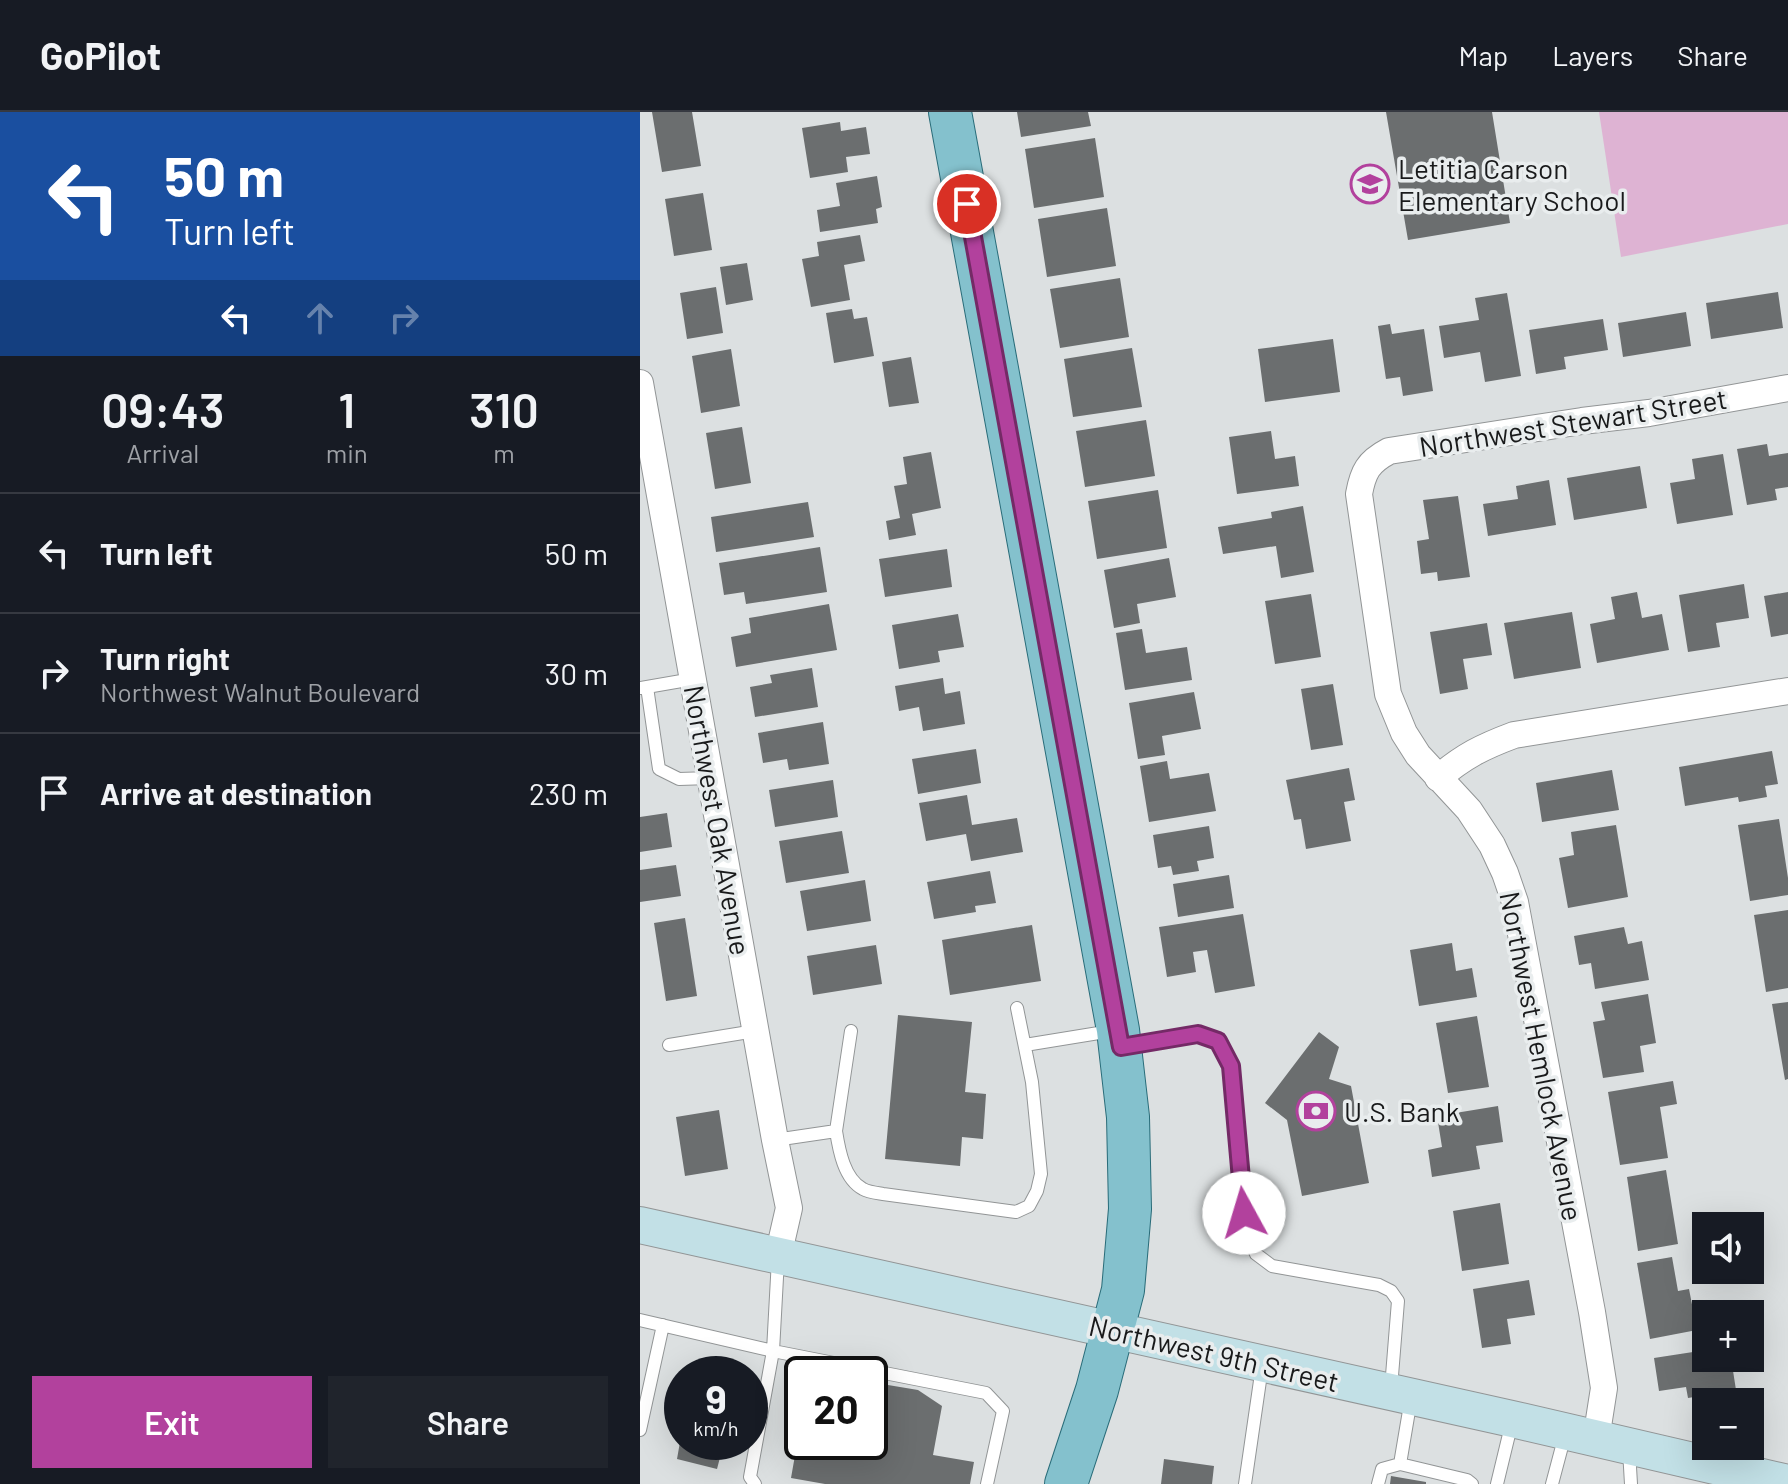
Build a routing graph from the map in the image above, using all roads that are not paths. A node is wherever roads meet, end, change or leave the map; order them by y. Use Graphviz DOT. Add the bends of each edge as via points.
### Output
graph roads {
  1 [pos="950,112"];
  2 [pos="640,383"];
  3 [pos="1788,388"];
  4 [pos="1365,470"];
  5 [pos="693,679"];
  6 [pos="643,688"];
  7 [pos="1788,691"];
  8 [pos="711,778"];
  9 [pos="1438,778"];
  10 [pos="1017,1008"];
  11 [pos="755,1031"];
  12 [pos="851,1031"];
  13 [pos="1119,1038"];
  14 [pos="669,1045"];
  15 [pos="1025,1045"];
  16 [pos="836,1131"];
  17 [pos="775,1140"];
  18 [pos="640,1225"];
  19 [pos="778,1256"];
  20 [pos="640,1320"];
  21 [pos="663,1325"];
  22 [pos="1113,1331"];
  23 [pos="773,1351"];
  24 [pos="1262,1364"];
  25 [pos="1401,1395"];
  26 [pos="1512,1419"];
  27 [pos="640,1430"];
  28 [pos="1597,1440"];
  29 [pos="1400,1464"];
  30 [pos="1730,1477"];
  31 [pos="752,1480"];
  32 [pos="1468,1483"];
  33 [pos="1788,1483"];
  34 [pos="987,1484"];
  35 [pos="1066,1484"];
  36 [pos="1245,1484"];
  37 [pos="1378,1484"];
  38 [pos="1497,1484"];
  39 [pos="1552,1484"];
  40 [pos="1631,1484"];
  1 -- 13 [label="main road"];
  2 -- 5 [label="street, Northwest Oak Avenue"];
  3 -- 4 [label="street, Northwest Stewart Street" via="1389,451"];
  4 -- 9 [label="street, Northwest Hemlock Avenue" via="1359,494 1388,694 1404,733"];
  5 -- 6 [label="lane"];
  5 -- 8 [label="street, Northwest Oak Avenue"];
  6 -- 8 [label="lane" via="659,769 679,779"];
  7 -- 9 [label="street" via="1514,735 1480,748"];
  8 -- 11 [label="street, Northwest Oak Avenue"];
  9 -- 28 [label="street, Northwest Hemlock Avenue" via="1469,810 1492,845 1515,902 1604,1388"];
  10 -- 15 [label="lane"];
  11 -- 14 [label="lane"];
  11 -- 17 [label="street, Northwest Oak Avenue"];
  12 -- 16 [label="lane"];
  13 -- 15 [label="lane"];
  13 -- 22 [label="main road" via="1130,1209 1123,1290"];
  13 -- 25 [label="lane" via="1198,1034 1218,1041 1231,1066 1241,1193 1256,1254 1272,1266 1391,1291 1398,1301"];
  15 -- 16 [label="lane" via="1041,1174 1029,1206 1016,1212 862,1189 840,1154"];
  16 -- 17 [label="lane"];
  17 -- 19 [label="street, Northwest Oak Avenue" via="789,1208"];
  18 -- 19 [label="street, Northwest 9th Street"];
  19 -- 22 [label="street, Northwest 9th Street"];
  19 -- 23 [label="lane"];
  20 -- 21 [label="lane"];
  21 -- 23 [label="lane"];
  21 -- 27 [label="lane"];
  22 -- 24 [label="street, Northwest 9th Street"];
  22 -- 35 [label="main road"];
  23 -- 31 [label="lane"];
  23 -- 34 [label="lane" via="986,1393 1003,1411"];
  24 -- 25 [label="street, Northwest 9th Street"];
  24 -- 36 [label="lane"];
  25 -- 26 [label="street, Northwest 9th Street"];
  25 -- 29 [label="lane"];
  26 -- 28 [label="street, Northwest 9th Street"];
  26 -- 38 [label="lane"];
  28 -- 30 [label="street, Northwest 9th Street"];
  28 -- 39 [label="lane"];
  28 -- 40 [label="lane"];
  29 -- 32 [label="lane"];
  29 -- 37 [label="lane" via="1382,1469"];
  30 -- 33 [label="street, Northwest 9th Street"];
}
